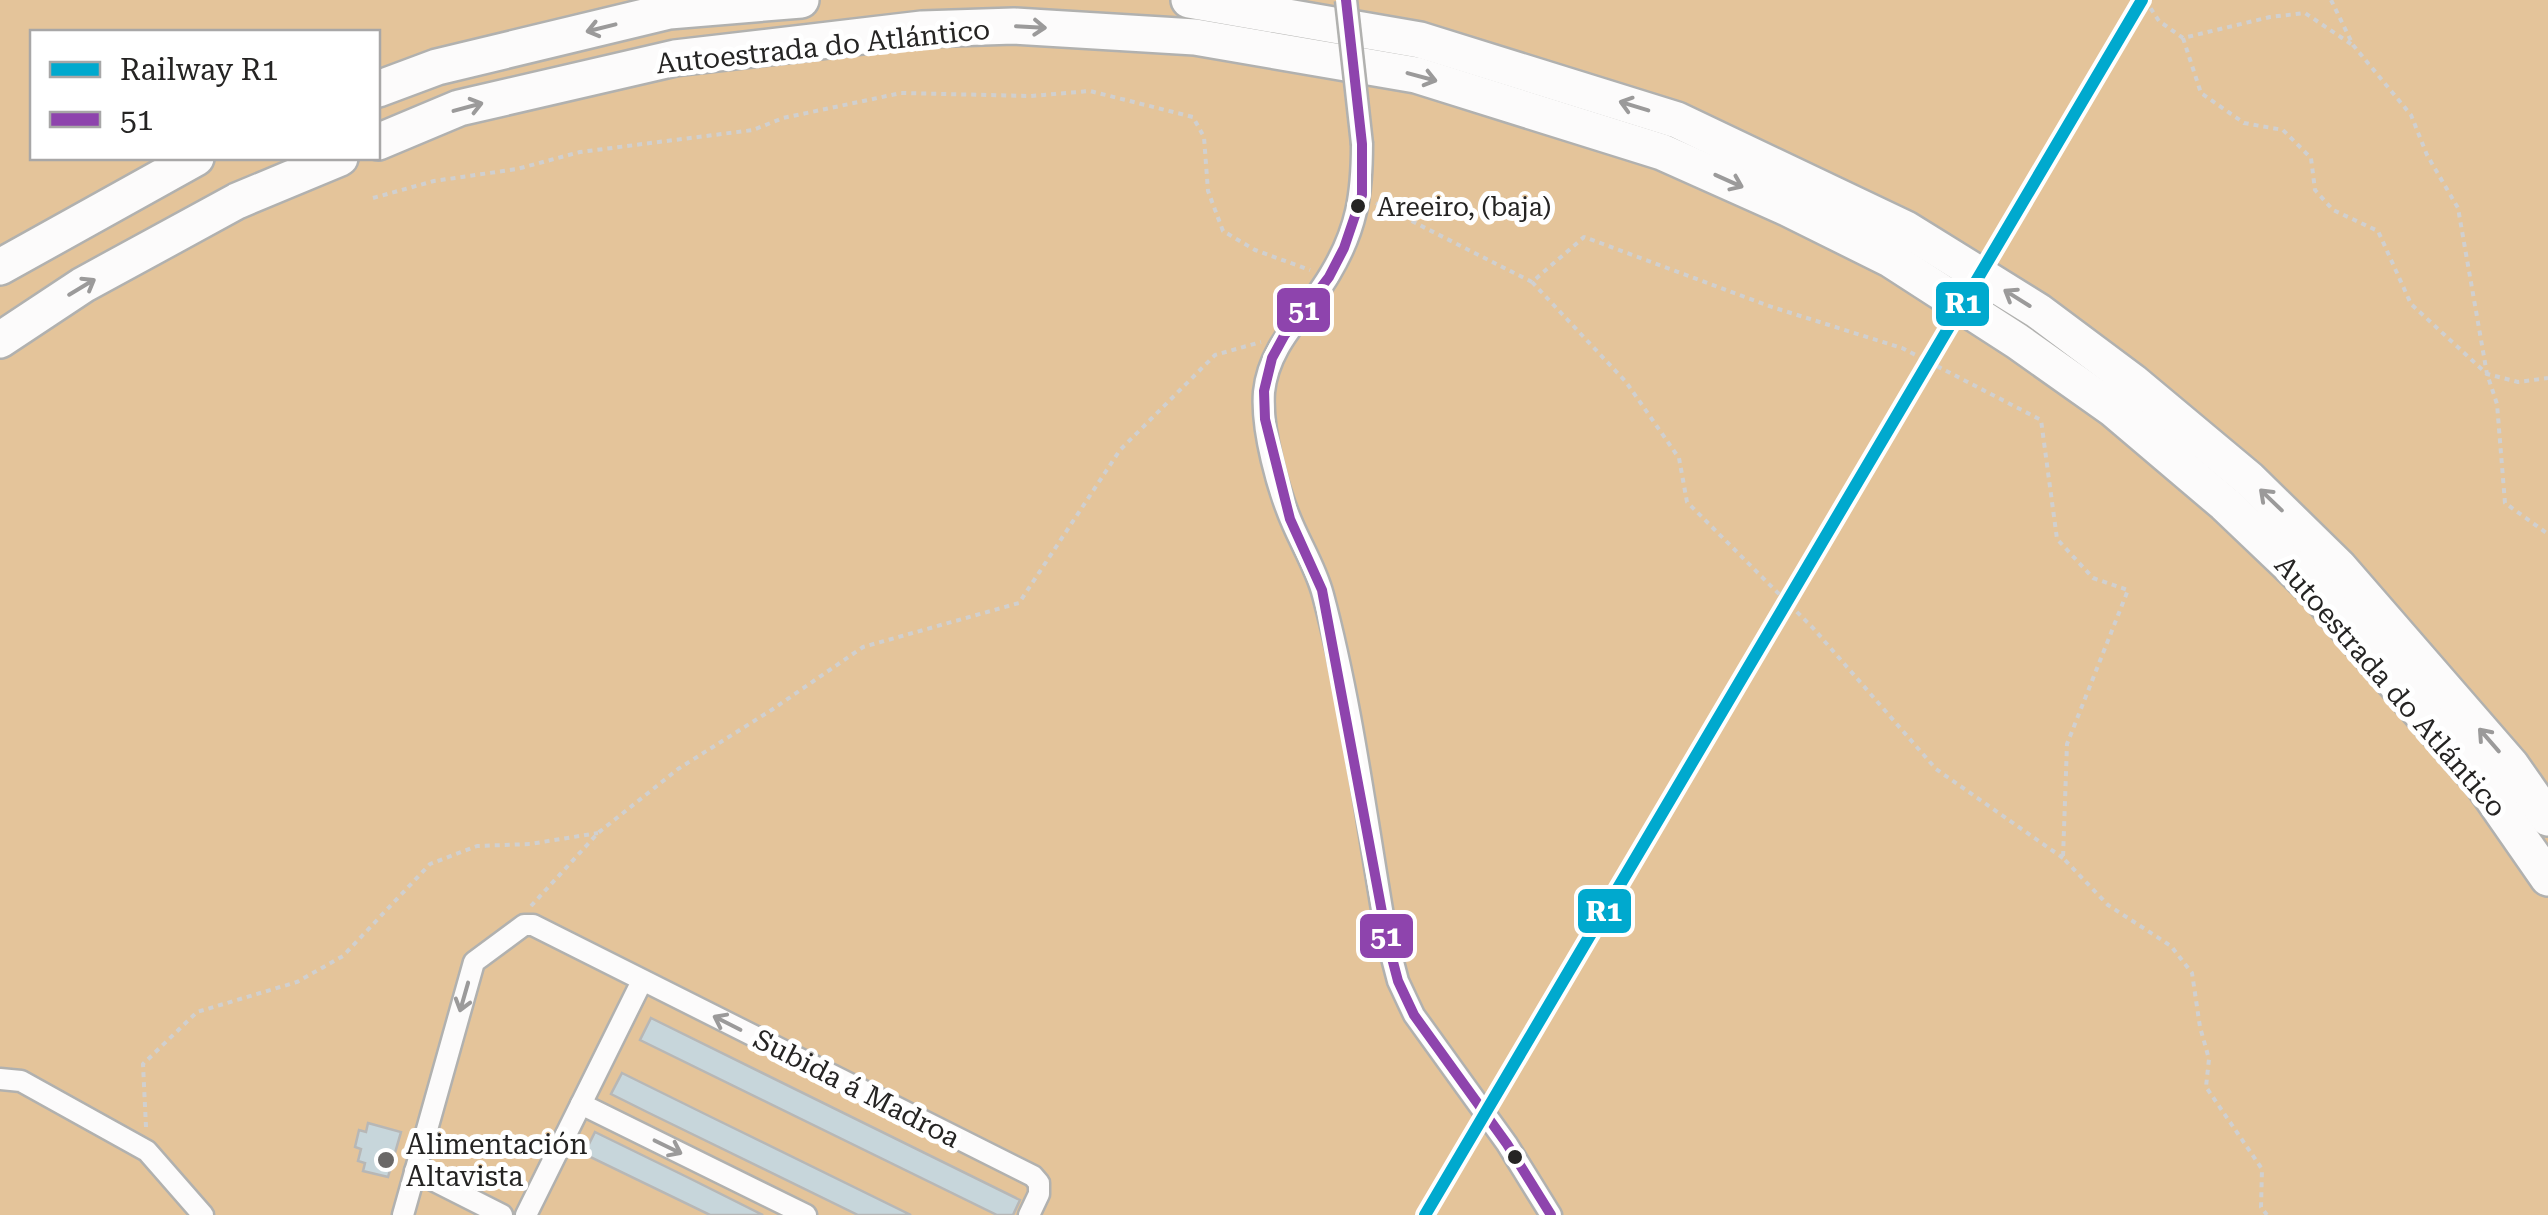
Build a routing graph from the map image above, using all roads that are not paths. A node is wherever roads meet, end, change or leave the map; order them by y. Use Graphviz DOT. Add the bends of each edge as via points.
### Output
graph roads {
  1 [pos="801,0"];
  2 [pos="1189,0"];
  3 [pos="1346,0"];
  4 [pos="380,88"];
  5 [pos="380,141"];
  6 [pos="192,160"];
  7 [pos="335,160"];
  8 [pos="0,267"];
  9 [pos="0,340"];
  10 [pos="2548,818"];
  11 [pos="2548,878"];
  12 [pos="642,980"];
  13 [pos="0,1079"];
  14 [pos="581,1104"];
  15 [pos="415,1171"];
  16 [pos="202,1215"];
  17 [pos="402,1215"];
  18 [pos="502,1215"];
  19 [pos="526,1215"];
  20 [pos="806,1215"];
  21 [pos="1029,1215"];
  22 [pos="1551,1215"];
  1 -- 4 [label="highway, Autoestrada do Atlántico, one-way" via="669,11 437,67"];
  10 -- 2 [label="highway, Autoestrada do Atlántico, one-way" via="2339,567 2249,479 2038,312 1906,229 1677,120 1420,40"];
  3 -- 22 [label="street, bridge" via="1362,195 1330,276 1272,358 1265,419 1290,520 1322,590 1398,981 1414,1016"];
  5 -- 11 [label="highway, Autoestrada do Atlántico, one-way" via="458,108 675,58 1014,26 1195,37 1416,75 1662,152 1890,259 2113,408 2314,588 2482,783"];
  6 -- 8 [label="highway"];
  9 -- 7 [label="highway, one-way" via="236,201"];
  12 -- 14 [label="street"];
  12 -- 15 [label="street, Subida á Madroa, one-way" via="533,925 474,962"];
  21 -- 12 [label="street, Subida á Madroa, one-way" via="1040,1183 1033,1176"];
  13 -- 16 [label="street" via="21,1081 147,1152"];
  14 -- 19 [label="street"];
  14 -- 20 [label="street, one-way"];
  15 -- 17 [label="street"];
  15 -- 18 [label="street"];
}
